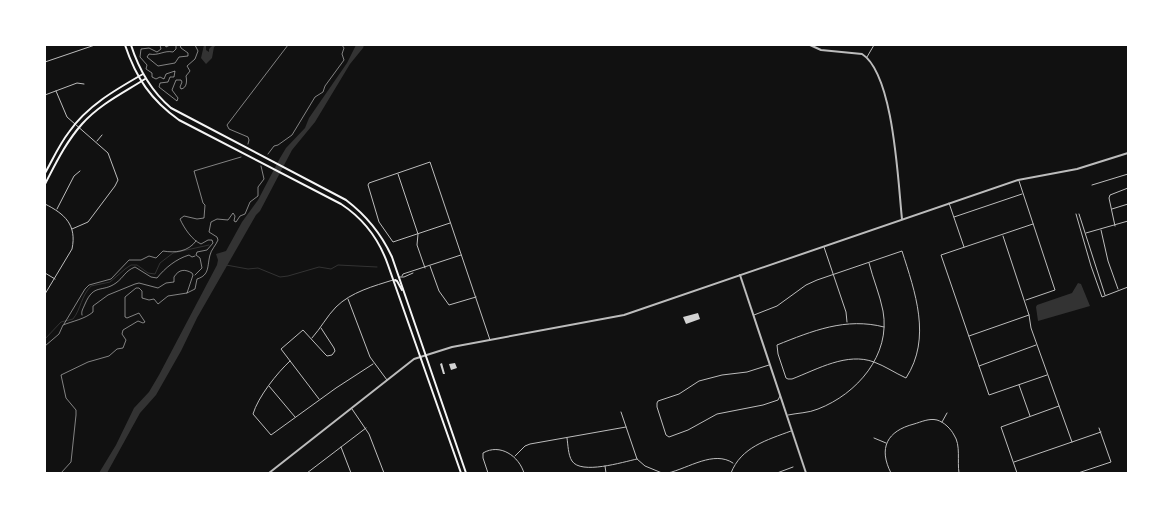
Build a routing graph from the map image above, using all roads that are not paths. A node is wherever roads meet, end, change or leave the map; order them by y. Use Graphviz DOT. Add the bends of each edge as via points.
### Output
graph roads {
  1 [pos="94,45"];
  2 [pos="125,45"];
  3 [pos="131,45"];
  4 [pos="810,45"];
  5 [pos="874,45"];
  6 [pos="867,57"];
  7 [pos="45,62"];
  8 [pos="143,74"];
  9 [pos="138,77"];
  10 [pos="145,79"];
  11 [pos="141,82"];
  12 [pos="84,84"];
  13 [pos="56,91"];
  14 [pos="45,95"];
  15 [pos="75,124"];
  16 [pos="79,128"];
  17 [pos="102,135"];
  18 [pos="97,142"];
  19 [pos="1128,152"];
  20 [pos="80,171"];
  21 [pos="45,173"];
  22 [pos="398,173"];
  23 [pos="1128,174"];
  24 [pos="1018,180"];
  25 [pos="45,184"];
  26 [pos="1092,185"];
  27 [pos="1128,188"];
  28 [pos="1023,194"];
  29 [pos="949,203"];
  30 [pos="45,204"];
  31 [pos="1128,204"];
  32 [pos="56,209"];
  33 [pos="1111,210"];
  34 [pos="1076,214"];
  35 [pos="1079,214"];
  36 [pos="954,217"];
  37 [pos="902,219"];
  38 [pos="1128,222"];
  39 [pos="450,223"];
  40 [pos="1033,224"];
  41 [pos="1115,226"];
  42 [pos="72,229"];
  43 [pos="1101,230"];
  44 [pos="418,234"];
  45 [pos="1083,234"];
  46 [pos="1003,235"];
  47 [pos="824,246"];
  48 [pos="964,248"];
  49 [pos="462,255"];
  50 [pos="869,262"];
  51 [pos="430,266"];
  52 [pos="425,268"];
  53 [pos="45,274"];
  54 [pos="740,275"];
  55 [pos="834,275"];
  56 [pos="398,277"];
  57 [pos="55,279"];
  58 [pos="394,280"];
  59 [pos="1128,287"];
  60 [pos="1118,290"];
  61 [pos="45,294"];
  62 [pos="1105,295"];
  63 [pos="476,296"];
  64 [pos="348,298"];
  65 [pos="406,298"];
  66 [pos="1025,300"];
  67 [pos="753,315"];
  68 [pos="1030,315"];
  69 [pos="847,323"];
  70 [pos="884,327"];
  71 [pos="321,328"];
  72 [pos="969,336"];
  73 [pos="312,338"];
  74 [pos="490,340"];
  75 [pos="1037,345"];
  76 [pos="425,355"];
  77 [pos="420,357"];
  78 [pos="290,361"];
  79 [pos="874,362"];
  80 [pos="373,364"];
  81 [pos="770,365"];
  82 [pos="979,366"];
  83 [pos="1047,375"];
  84 [pos="387,380"];
  85 [pos="1019,385"];
  86 [pos="270,386"];
  87 [pos="780,396"];
  88 [pos="320,400"];
  89 [pos="1059,406"];
  90 [pos="351,408"];
  91 [pos="621,412"];
  92 [pos="947,413"];
  93 [pos="787,416"];
  94 [pos="1030,416"];
  95 [pos="296,418"];
  96 [pos="942,422"];
  97 [pos="626,427"];
  98 [pos="366,428"];
  99 [pos="1099,428"];
  100 [pos="792,431"];
  101 [pos="1101,432"];
  102 [pos="454,437"];
  103 [pos="567,438"];
  104 [pos="874,438"];
  105 [pos="448,439"];
  106 [pos="1072,442"];
  107 [pos="886,443"];
  108 [pos="341,447"];
  109 [pos="515,456"];
  110 [pos="637,459"];
  111 [pos="1014,463"];
  112 [pos="734,464"];
  113 [pos="604,466"];
  114 [pos="793,467"];
  115 [pos="679,472"];
  116 [pos="269,473"];
  117 [pos="307,473"];
  118 [pos="352,473"];
  119 [pos="384,473"];
  120 [pos="461,473"];
  121 [pos="466,473"];
  122 [pos="488,473"];
  123 [pos="524,473"];
  124 [pos="606,473"];
  125 [pos="662,473"];
  126 [pos="668,473"];
  127 [pos="731,473"];
  128 [pos="777,473"];
  129 [pos="806,473"];
  130 [pos="891,473"];
  131 [pos="959,473"];
  132 [pos="1017,473"];
  133 [pos="1078,473"];
  1 -- 7 [label="street"];
  2 -- 9 [label="main road"];
  3 -- 8 [label="main road"];
  4 -- 6 [label="street" via="821,50 854,52"];
  5 -- 6 [label="street"];
  6 -- 37 [label="street" via="877,74 889,109"];
  8 -- 9 [label="main road"];
  8 -- 10 [label="main road"];
  9 -- 11 [label="main road"];
  9 -- 15 [label="main road" via="92,106"];
  10 -- 11 [label="main road"];
  10 -- 56 [label="main road" via="174,109 346,200 366,217 386,244"];
  11 -- 16 [label="main road" via="104,104"];
  11 -- 58 [label="main road" via="157,102 180,120 341,204 363,222 379,244"];
  12 -- 13 [label="street" via="77,83"];
  13 -- 14 [label="street"];
  13 -- 15 [label="street" via="64,113"];
  15 -- 16 [label="street"];
  15 -- 21 [label="main road"];
  16 -- 18 [label="street"];
  16 -- 25 [label="main road"];
  17 -- 18 [label="street"];
  18 -- 42 [label="street" via="111,157 118,180 91,219 85,225"];
  19 -- 24 [label="street" via="1077,169"];
  20 -- 32 [label="street"];
  22 -- 39 [label="street" via="430,162"];
  22 -- 44 [label="street"];
  22 -- 44 [label="street" via="369,183 376,213 392,242"];
  23 -- 26 [label="street"];
  24 -- 28 [label="street"];
  24 -- 29 [label="street"];
  27 -- 33 [label="street" via="1110,195"];
  28 -- 36 [label="street"];
  28 -- 40 [label="street"];
  29 -- 36 [label="street"];
  29 -- 37 [label="street"];
  30 -- 32 [label="street"];
  31 -- 33 [label="street"];
  32 -- 42 [label="street"];
  33 -- 41 [label="street"];
  34 -- 45 [label="street"];
  35 -- 45 [label="street"];
  36 -- 48 [label="street"];
  37 -- 47 [label="street"];
  38 -- 41 [label="street"];
  39 -- 44 [label="street"];
  39 -- 49 [label="street"];
  40 -- 46 [label="street"];
  40 -- 66 [label="street" via="1055,290"];
  41 -- 43 [label="street"];
  42 -- 57 [label="street" via="72,249"];
  43 -- 45 [label="street"];
  43 -- 60 [label="street"];
  44 -- 52 [label="street"];
  45 -- 62 [label="street"];
  45 -- 62 [label="street" via="1102,297"];
  46 -- 48 [label="street"];
  46 -- 66 [label="street"];
  47 -- 54 [label="street"];
  47 -- 55 [label="street"];
  48 -- 72 [label="street" via="941,255"];
  49 -- 51 [label="street"];
  49 -- 63 [label="street"];
  50 -- 55 [label="street"];
  50 -- 70 [label="street"];
  50 -- 79 [label="street" via="902,251 920,313 915,357 906,378"];
  51 -- 52 [label="street"];
  51 -- 63 [label="street" via="439,291 449,305"];
  52 -- 56 [label="street"];
  53 -- 57 [label="street"];
  54 -- 67 [label="street"];
  54 -- 74 [label="street" via="624,315"];
  55 -- 67 [label="street" via="806,285 778,306"];
  55 -- 69 [label="street"];
  56 -- 65 [label="main road"];
  57 -- 61 [label="street"];
  58 -- 64 [label="street"];
  58 -- 65 [label="main road"];
  58 -- 77 [label="main road"];
  59 -- 60 [label="street"];
  60 -- 62 [label="street"];
  63 -- 74 [label="street"];
  64 -- 71 [label="street" via="334,309"];
  64 -- 80 [label="street"];
  65 -- 76 [label="main road"];
  66 -- 68 [label="street"];
  67 -- 81 [label="street"];
  68 -- 72 [label="street"];
  68 -- 75 [label="street"];
  69 -- 70 [label="street"];
  69 -- 79 [label="street" via="778,346 788,379 838,361 859,359"];
  70 -- 79 [label="street"];
  71 -- 73 [label="street"];
  71 -- 73 [label="street" via="334,348 332,355 327,356"];
  72 -- 82 [label="street"];
  73 -- 78 [label="street" via="303,330 281,348"];
  74 -- 76 [label="street"];
  75 -- 82 [label="street"];
  75 -- 83 [label="street"];
  76 -- 77 [label="street"];
  76 -- 102 [label="main road"];
  77 -- 84 [label="street"];
  77 -- 105 [label="main road"];
  78 -- 86 [label="street"];
  78 -- 88 [label="street"];
  79 -- 93 [label="street" via="856,385 839,399 817,410"];
  80 -- 84 [label="street"];
  80 -- 88 [label="street"];
  81 -- 87 [label="street"];
  81 -- 87 [label="street" via="699,381 679,394 656,402 667,437 717,414 763,405 778,400"];
  82 -- 85 [label="street" via="989,395"];
  83 -- 85 [label="street"];
  83 -- 89 [label="street"];
  84 -- 90 [label="street"];
  85 -- 94 [label="street"];
  86 -- 95 [label="street"];
  86 -- 95 [label="street" via="253,414 271,436"];
  87 -- 93 [label="street"];
  88 -- 95 [label="street"];
  89 -- 94 [label="street"];
  89 -- 106 [label="street"];
  90 -- 98 [label="street"];
  90 -- 116 [label="street"];
  91 -- 97 [label="street"];
  92 -- 96 [label="street"];
  93 -- 100 [label="street"];
  94 -- 111 [label="street" via="1000,427"];
  96 -- 107 [label="street" via="927,420 904,426"];
  96 -- 131 [label="street" via="955,436"];
  97 -- 103 [label="street"];
  97 -- 110 [label="street"];
  98 -- 108 [label="street"];
  98 -- 119 [label="street"];
  99 -- 101 [label="street"];
  100 -- 112 [label="street" via="758,443"];
  100 -- 129 [label="street"];
  101 -- 106 [label="street"];
  101 -- 133 [label="street" via="1111,462"];
  102 -- 105 [label="main road"];
  102 -- 121 [label="main road"];
  103 -- 109 [label="street" via="528,445"];
  103 -- 113 [label="street" via="570,458 574,463 586,467"];
  104 -- 107 [label="street"];
  105 -- 120 [label="main road"];
  106 -- 111 [label="street"];
  107 -- 130 [label="street" via="885,461"];
  108 -- 117 [label="street"];
  108 -- 118 [label="street"];
  109 -- 122 [label="street" via="501,450 483,453"];
  109 -- 123 [label="street"];
  110 -- 113 [label="street"];
  110 -- 125 [label="street"];
  111 -- 132 [label="street"];
  112 -- 115 [label="street" via="724,458 716,458"];
  112 -- 127 [label="street"];
  113 -- 124 [label="street"];
  114 -- 128 [label="street"];
  115 -- 126 [label="street"];
}
